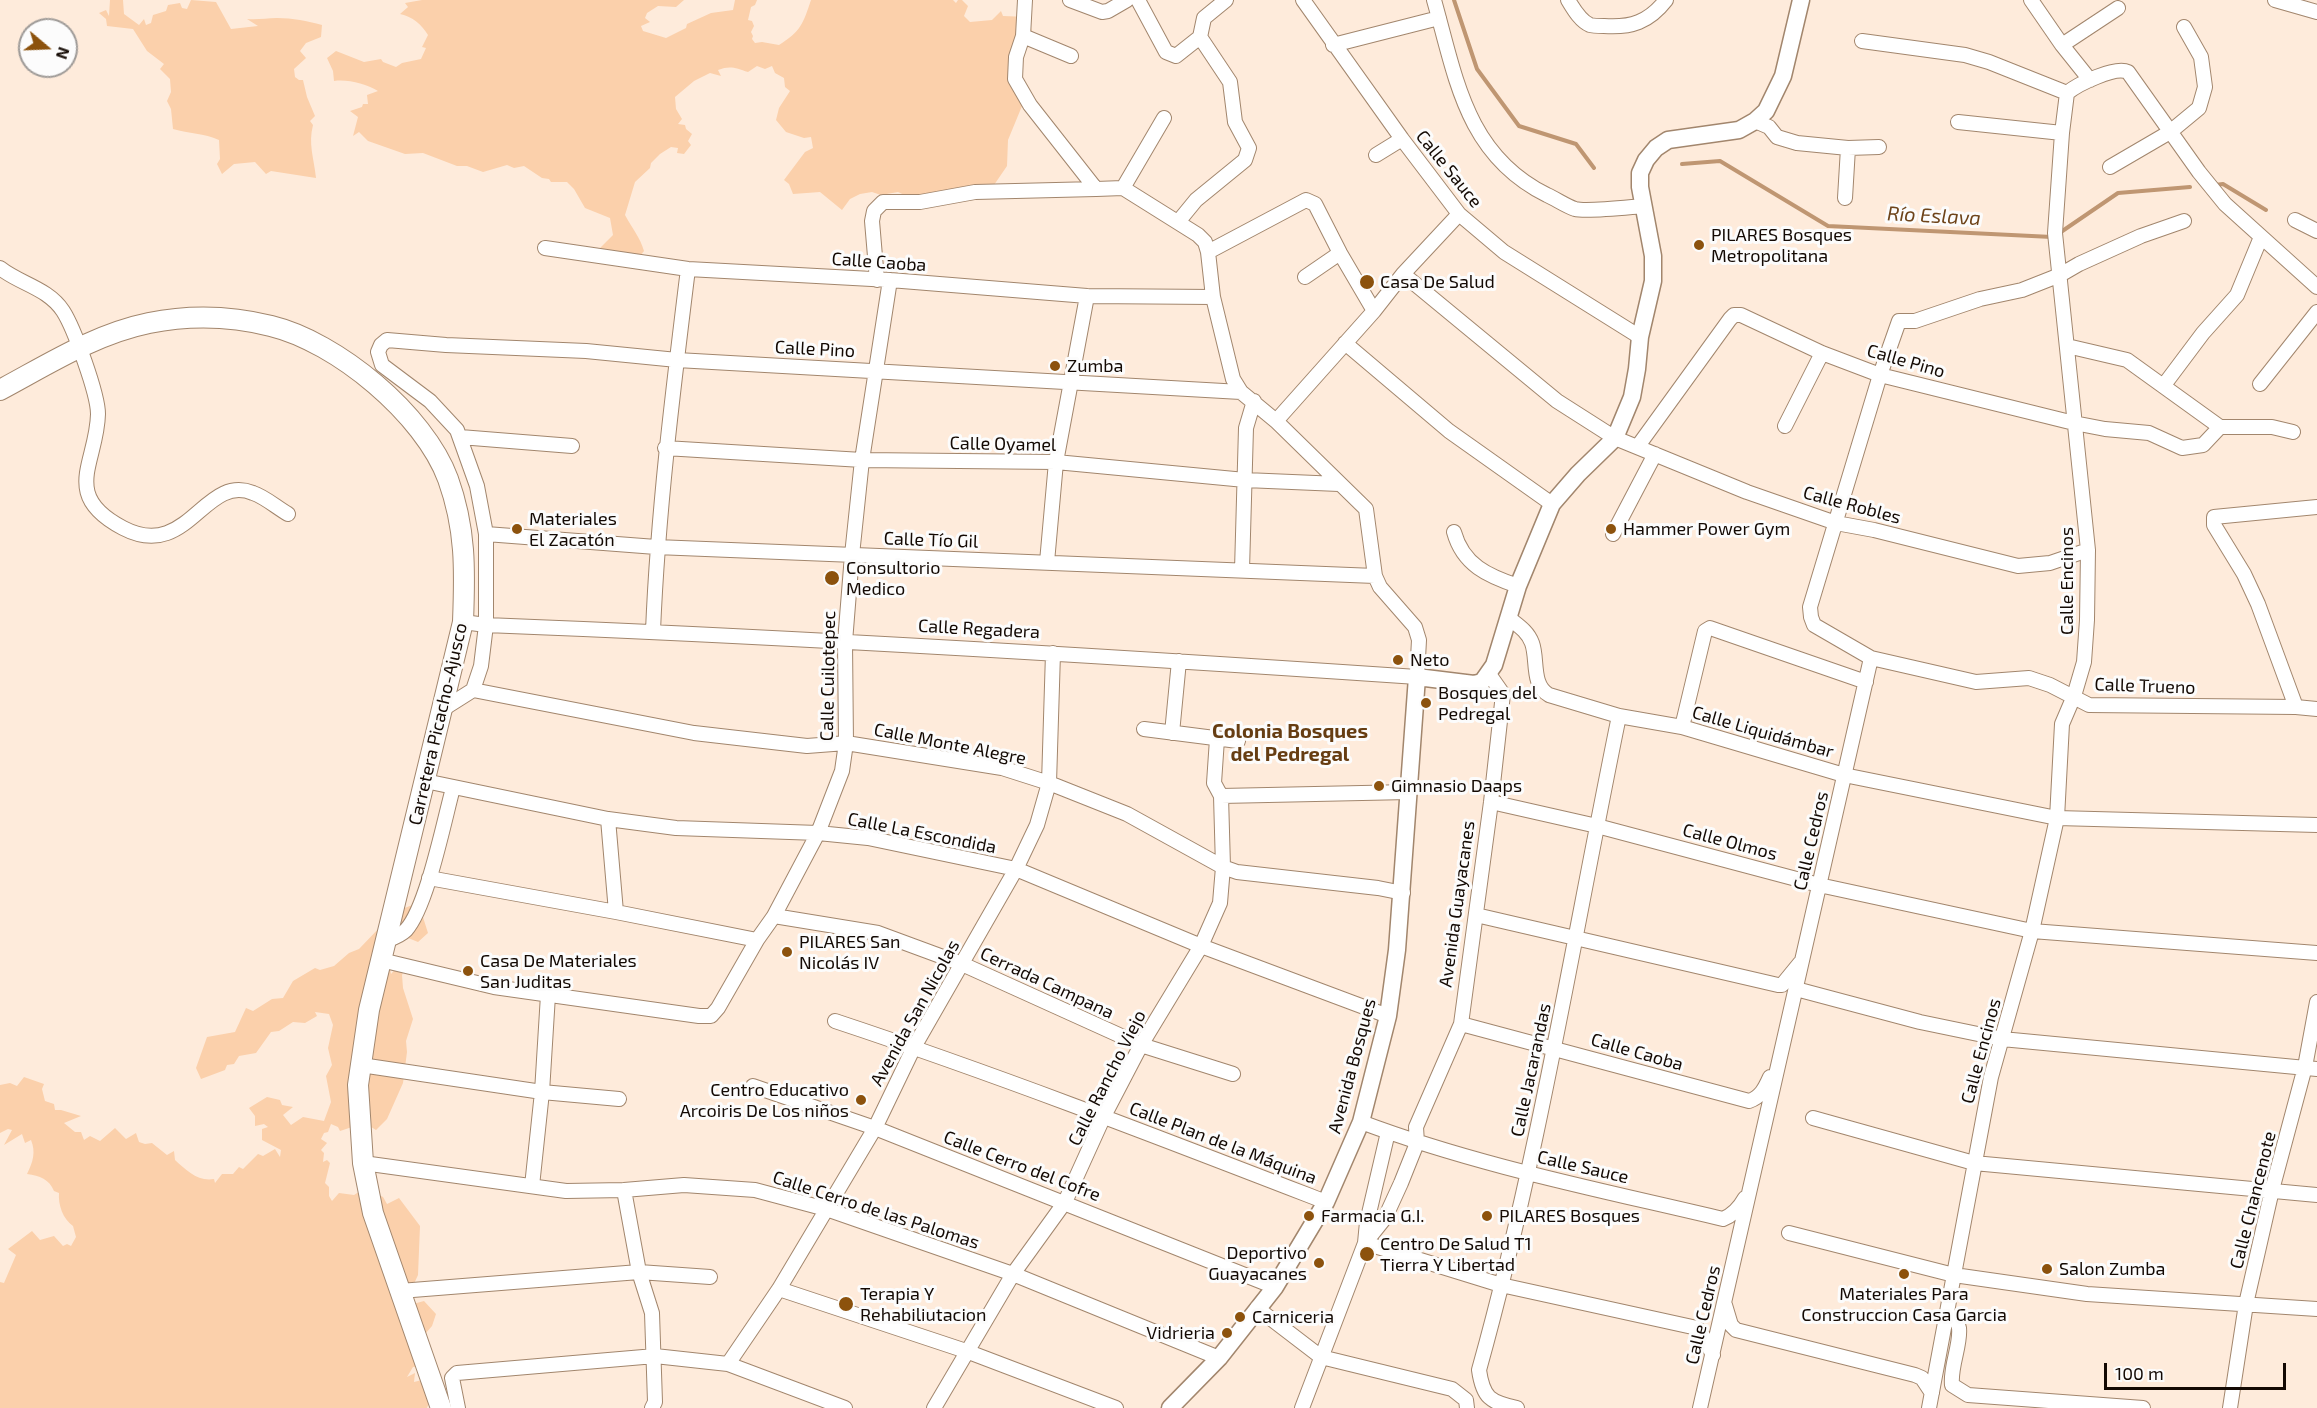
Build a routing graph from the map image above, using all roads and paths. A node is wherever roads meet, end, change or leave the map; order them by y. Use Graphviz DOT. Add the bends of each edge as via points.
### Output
graph roads {
  1 [pos="1025,0"];
  2 [pos="1070,0"];
  3 [pos="1127,0"];
  4 [pos="1138,0"];
  5 [pos="1226,0"];
  6 [pos="1303,0"];
  7 [pos="1434,0"];
  8 [pos="1568,0"];
  9 [pos="1666,0"];
  10 [pos="1801,0"];
  11 [pos="2031,0"];
  12 [pos="2275,0"];
  13 [pos="2118,8"];
  14 [pos="2317,12"];
  15 [pos="1439,18"];
  16 [pos="2184,27"];
  17 [pos="1023,36"];
  18 [pos="1200,37"];
  19 [pos="1862,41"];
  20 [pos="1333,45"];
  21 [pos="2062,45"];
  22 [pos="1071,56"];
  23 [pos="2090,80"];
  24 [pos="2067,93"];
  25 [pos="1164,118"];
  26 [pos="1755,121"];
  27 [pos="1958,122"];
  28 [pos="2170,132"];
  29 [pos="2062,133"];
  30 [pos="1402,139"];
  31 [pos="1879,147"];
  32 [pos="1848,148"];
  33 [pos="1376,155"];
  34 [pos="2110,167"];
  35 [pos="1123,188"];
  36 [pos="1095,189"];
  37 [pos="1845,198"];
  38 [pos="1644,206"];
  39 [pos="1459,214"];
  40 [pos="2295,220"];
  41 [pos="2184,221"];
  42 [pos="1178,222"];
  43 [pos="2317,231"];
  44 [pos="2261,237"];
  45 [pos="545,248"];
  46 [pos="1208,252"];
  47 [pos="1341,253"];
  48 [pos="0,268"];
  49 [pos="688,269"];
  50 [pos="1403,274"];
  51 [pos="2060,275"];
  52 [pos="1305,277"];
  53 [pos="884,280"];
  54 [pos="2317,287"];
  55 [pos="1087,296"];
  56 [pos="1213,297"];
  57 [pos="1374,311"];
  58 [pos="2317,312"];
  59 [pos="1640,337"];
  60 [pos="1345,343"];
  61 [pos="2067,346"];
  62 [pos="79,348"];
  63 [pos="1822,353"];
  64 [pos="677,360"];
  65 [pos="878,370"];
  66 [pos="1880,375"];
  67 [pos="1071,381"];
  68 [pos="2260,384"];
  69 [pos="2164,385"];
  70 [pos="0,390"];
  71 [pos="1241,392"];
  72 [pos="1254,401"];
  73 [pos="1276,421"];
  74 [pos="2074,423"];
  75 [pos="1785,426"];
  76 [pos="2220,427"];
  77 [pos="2293,432"];
  78 [pos="460,437"];
  79 [pos="1615,438"];
  80 [pos="572,446"];
  81 [pos="1638,446"];
  82 [pos="665,448"];
  83 [pos="1655,454"];
  84 [pos="862,460"];
  85 [pos="1056,462"];
  86 [pos="1245,480"];
  87 [pos="1339,484"];
  88 [pos="1552,504"];
  89 [pos="2317,507"];
  90 [pos="288,514"];
  91 [pos="1836,523"];
  92 [pos="1454,532"];
  93 [pos="486,534"];
  94 [pos="1613,534"];
  95 [pos="656,546"];
  96 [pos="2088,550"];
  97 [pos="852,555"];
  98 [pos="1047,562"];
  99 [pos="1242,570"];
  100 [pos="1375,576"];
  101 [pos="1518,586"];
  102 [pos="1509,619"];
  103 [pos="463,622"];
  104 [pos="486,625"];
  105 [pos="653,632"];
  106 [pos="845,642"];
  107 [pos="1053,653"];
  108 [pos="1871,658"];
  109 [pos="1179,661"];
  110 [pos="1489,674"];
  111 [pos="1417,677"];
  112 [pos="1866,682"];
  113 [pos="473,690"];
  114 [pos="2074,696"];
  115 [pos="2296,706"];
  116 [pos="443,709"];
  117 [pos="2317,709"];
  118 [pos="1619,716"];
  119 [pos="1682,727"];
  120 [pos="1144,729"];
  121 [pos="1172,733"];
  122 [pos="1217,739"];
  123 [pos="1238,741"];
  124 [pos="846,743"];
  125 [pos="1844,775"];
  126 [pos="425,781"];
  127 [pos="1049,783"];
  128 [pos="453,788"];
  129 [pos="1409,792"];
  130 [pos="1221,796"];
  131 [pos="1491,802"];
  132 [pos="2056,818"];
  133 [pos="608,819"];
  134 [pos="2317,825"];
  135 [pos="1597,826"];
  136 [pos="818,833"];
  137 [pos="1222,867"];
  138 [pos="1016,869"];
  139 [pos="429,878"];
  140 [pos="1820,885"];
  141 [pos="1403,892"];
  142 [pos="616,912"];
  143 [pos="1476,915"];
  144 [pos="774,916"];
  145 [pos="2032,931"];
  146 [pos="1576,939"];
  147 [pos="757,940"];
  148 [pos="1202,946"];
  149 [pos="383,951"];
  150 [pos="2317,953"];
  151 [pos="1802,960"];
  152 [pos="962,964"];
  153 [pos="1796,989"];
  154 [pos="548,995"];
  155 [pos="2317,1002"];
  156 [pos="1388,1016"];
  157 [pos="835,1021"];
  158 [pos="1461,1024"];
  159 [pos="2002,1039"];
  160 [pos="1141,1045"];
  161 [pos="914,1047"];
  162 [pos="1555,1048"];
  163 [pos="1780,1056"];
  164 [pos="361,1065"];
  165 [pos="2311,1068"];
  166 [pos="1233,1074"];
  167 [pos="753,1086"];
  168 [pos="542,1092"];
  169 [pos="619,1100"];
  170 [pos="1104,1116"];
  171 [pos="1813,1118"];
  172 [pos="1361,1122"];
  173 [pos="875,1128"];
  174 [pos="1388,1132"];
  175 [pos="1417,1143"];
  176 [pos="1974,1162"];
  177 [pos="363,1163"];
  178 [pos="1528,1173"];
  179 [pos="532,1186"];
  180 [pos="1750,1188"];
  181 [pos="624,1190"];
  182 [pos="2272,1190"];
  183 [pos="2317,1195"];
  184 [pos="1065,1202"];
  185 [pos="1326,1202"];
  186 [pos="826,1209"];
  187 [pos="1789,1233"];
  188 [pos="1365,1243"];
  189 [pos="639,1272"];
  190 [pos="1013,1274"];
  191 [pos="1954,1275"];
  192 [pos="710,1277"];
  193 [pos="1501,1285"];
  194 [pos="1275,1287"];
  195 [pos="779,1289"];
  196 [pos="400,1291"];
  197 [pos="1724,1304"];
  198 [pos="2246,1304"];
  199 [pos="1257,1308"];
  200 [pos="2317,1309"];
  201 [pos="1947,1314"];
  202 [pos="966,1351"];
  203 [pos="1713,1355"];
  204 [pos="655,1356"];
  205 [pos="1321,1357"];
  206 [pos="1219,1358"];
  207 [pos="728,1364"];
  208 [pos="1932,1393"];
  209 [pos="654,1405"];
  210 [pos="441,1408"];
  211 [pos="458,1408"];
  212 [pos="669,1408"];
  213 [pos="845,1408"];
  214 [pos="934,1408"];
  215 [pos="1116,1408"];
  216 [pos="1170,1408"];
  217 [pos="1302,1408"];
  218 [pos="1467,1408"];
  219 [pos="1517,1408"];
  220 [pos="1701,1408"];
  221 [pos="1929,1408"];
  222 [pos="2144,1408"];
  223 [pos="2230,1408"];
  1 -- 17 [label="street"];
  2 -- 3 [label="street" via="1102,12"];
  4 -- 18 [label="street" via="1171,55 1176,56"];
  5 -- 18 [label="street" via="1204,18"];
  6 -- 20 [label="street, Calle Sauce"];
  7 -- 15 [label="street"];
  8 -- 9 [label="street" via="1590,25 1611,27 1639,24"];
  10 -- 26 [label="street" via="1783,76 1766,111"];
  11 -- 21 [label="street"];
  12 -- 14 [label="street"];
  13 -- 21 [label="street"];
  15 -- 20 [label="street"];
  15 -- 38 [label="street" via="1464,105 1485,143 1511,174 1577,210"];
  16 -- 28 [label="street" via="2201,57 2205,87 2199,108"];
  17 -- 22 [label="street"];
  17 -- 36 [label="street" via="1016,57 1016,79 1030,105"];
  18 -- 42 [label="street" via="1230,82 1235,122 1249,152 1245,160 1196,200"];
  19 -- 24 [label="street" via="1965,55"];
  20 -- 30 [label="street, Calle Sauce"];
  21 -- 23 [label="street"];
  23 -- 24 [label="street"];
  23 -- 28 [label="street" via="2120,70 2128,72"];
  24 -- 29 [label="street, Calle Encinos"];
  25 -- 35 [label="street"];
  26 -- 32 [label="street" via="1781,139"];
  26 -- 38 [label="street" via="1738,130 1668,140 1656,148 1640,173"];
  27 -- 29 [label="street"];
  28 -- 34 [label="street"];
  28 -- 44 [label="street" via="2225,204"];
  29 -- 51 [label="street, Calle Encinos" via="2055,237"];
  30 -- 33 [label="street"];
  30 -- 39 [label="street, Calle Sauce"];
  31 -- 32 [label="street"];
  32 -- 37 [label="street"];
  35 -- 36 [label="street"];
  35 -- 42 [label="street"];
  36 -- 53 [label="street, Calle Cuilotepec" via="975,192 920,202 883,202 874,211 872,221"];
  38 -- 59 [label="street" via="1653,281"];
  39 -- 50 [label="street"];
  39 -- 59 [label="street, Calle Sauce" via="1504,252"];
  40 -- 43 [label="street"];
  41 -- 51 [label="street" via="2141,236"];
  42 -- 46 [label="street" via="1205,242"];
  44 -- 54 [label="street"];
  44 -- 69 [label="street" via="2237,295"];
  45 -- 49 [label="street, Calle Caoba"];
  46 -- 47 [label="street" via="1306,200 1315,204"];
  46 -- 56 [label="street"];
  47 -- 52 [label="street"];
  47 -- 57 [label="street"];
  48 -- 62 [label="street" via="48,295 63,311"];
  49 -- 53 [label="street, Calle Caoba"];
  49 -- 64 [label="street"];
  50 -- 57 [label="street"];
  50 -- 79 [label="street, Calle Robles" via="1557,401"];
  51 -- 61 [label="street, Calle Encinos"];
  51 -- 66 [label="street" via="1915,321 1899,321"];
  53 -- 55 [label="street, Calle Caoba"];
  53 -- 65 [label="street, Calle Cuilotepec"];
  55 -- 56 [label="street, Calle Caoba"];
  55 -- 67 [label="street"];
  56 -- 71 [label="street" via="1228,364"];
  57 -- 60 [label="street"];
  58 -- 68 [label="street"];
  59 -- 79 [label="street" via="1632,397"];
  60 -- 73 [label="street"];
  60 -- 88 [label="street" via="1449,431"];
  61 -- 69 [label="street" via="2127,360"];
  61 -- 74 [label="street, Calle Encinos"];
  62 -- 70 [label="main road, Carretera Picacho-Ajusco"];
  62 -- 90 [label="street" via="95,390 98,414 86,492 100,511 123,528 146,536 162,536 178,528 216,497 230,491 251,492"];
  62 -- 103 [label="main road, Carretera Picacho-Ajusco" via="149,323 227,318 272,326 344,360 401,407 429,444 447,477 459,517 465,561"];
  63 -- 66 [label="street, Calle Pino"];
  63 -- 75 [label="street"];
  63 -- 81 [label="street, Calle Pino" via="1734,315"];
  64 -- 65 [label="street, Calle Pino"];
  64 -- 78 [label="street, Calle Pino" via="387,340 378,352 382,365 430,401"];
  64 -- 82 [label="street"];
  65 -- 67 [label="street, Calle Pino"];
  65 -- 84 [label="street, Calle Cuilotepec"];
  66 -- 74 [label="street, Calle Pino"];
  66 -- 91 [label="street"];
  67 -- 71 [label="street, Calle Pino"];
  67 -- 85 [label="street"];
  69 -- 76 [label="street"];
  71 -- 72 [label="street"];
  72 -- 73 [label="street"];
  72 -- 86 [label="street" via="1246,428"];
  73 -- 87 [label="street"];
  74 -- 76 [label="street, Calle Pino" via="2149,433 2182,448 2203,444"];
  74 -- 96 [label="street, Calle Encinos"];
  76 -- 77 [label="street" via="2272,427"];
  78 -- 80 [label="street"];
  78 -- 93 [label="street" via="477,486"];
  79 -- 81 [label="street, Calle Robles"];
  79 -- 88 [label="street"];
  81 -- 83 [label="street, Calle Robles"];
  82 -- 84 [label="street, Calle Oyamel"];
  82 -- 95 [label="street"];
  83 -- 91 [label="street, Calle Robles"];
  83 -- 94 [label="street"];
  84 -- 85 [label="street, Calle Oyamel"];
  84 -- 97 [label="street, Calle Cuilotepec"];
  85 -- 86 [label="street, Calle Oyamel"];
  85 -- 98 [label="street"];
  86 -- 87 [label="street, Calle Oyamel"];
  86 -- 99 [label="street"];
  87 -- 100 [label="street" via="1366,509"];
  88 -- 101 [label="street"];
  89 -- 115 [label="street" via="2214,517 2214,525 2258,604"];
  91 -- 96 [label="street, Calle Robles" via="2018,566 2050,562"];
  91 -- 108 [label="street" via="1810,607 1811,617 1814,625"];
  92 -- 101 [label="street" via="1458,547 1472,563 1495,578"];
  93 -- 95 [label="street, Calle Tío Gil"];
  93 -- 104 [label="street"];
  95 -- 97 [label="street, Calle Tío Gil"];
  95 -- 105 [label="street"];
  96 -- 114 [label="street, Calle Encinos" via="2085,651"];
  97 -- 98 [label="street, Calle Tío Gil"];
  97 -- 106 [label="street, Calle Cuilotepec"];
  98 -- 99 [label="street, Calle Tío Gil"];
  99 -- 100 [label="street, Calle Tío Gil"];
  100 -- 111 [label="street" via="1415,627 1419,640"];
  101 -- 102 [label="street"];
  102 -- 110 [label="street"];
  102 -- 118 [label="street, Calle Liquidámbar" via="1533,644 1544,692"];
  103 -- 104 [label="street, Calle Regadera"];
  103 -- 116 [label="main road, Carretera Picacho-Ajusco"];
  104 -- 105 [label="street, Calle Regadera"];
  104 -- 113 [label="street" via="482,666"];
  105 -- 106 [label="street, Calle Regadera"];
  106 -- 107 [label="street, Calle Regadera"];
  106 -- 124 [label="street, Calle Cuilotepec"];
  107 -- 109 [label="street, Calle Regadera"];
  107 -- 127 [label="street, Avenida San Nicolas"];
  108 -- 112 [label="street, Calle Cedros"];
  108 -- 114 [label="street, Calle Trueno" via="1976,682 2030,678"];
  109 -- 111 [label="street, Calle Regadera"];
  109 -- 121 [label="street"];
  110 -- 111 [label="street, Calle Regadera" via="1474,684"];
  110 -- 131 [label="street, Avenida Guayacanes" via="1503,694"];
  111 -- 129 [label="street, Avenida Bosques"];
  112 -- 119 [label="street" via="1710,628 1705,631"];
  112 -- 125 [label="street, Calle Cedros"];
  113 -- 116 [label="street"];
  113 -- 124 [label="street, Calle Monte Alegre" via="694,733 807,746"];
  114 -- 115 [label="street, Calle Trueno" via="2090,705 2112,706"];
  114 -- 132 [label="street, Calle Encinos" via="2062,724"];
  115 -- 117 [label="street, Calle Trueno"];
  116 -- 126 [label="main road, Carretera Picacho-Ajusco"];
  118 -- 119 [label="street, Calle Liquidámbar"];
  118 -- 135 [label="street, Calle Jacarandas"];
  119 -- 125 [label="street, Calle Liquidámbar"];
  120 -- 121 [label="street"];
  121 -- 122 [label="street"];
  122 -- 123 [label="street"];
  122 -- 130 [label="street, Calle Rancho Viejo" via="1214,783"];
  124 -- 127 [label="street, Calle Monte Alegre" via="1002,768"];
  124 -- 136 [label="street, Calle Cuilotepec" via="842,771"];
  125 -- 132 [label="street, Calle Liquidámbar"];
  125 -- 140 [label="street, Calle Cedros"];
  126 -- 128 [label="street, Calle La Escondida"];
  126 -- 149 [label="main road, Carretera Picacho-Ajusco"];
  127 -- 137 [label="street, Calle Monte Alegre" via="1126,814"];
  127 -- 138 [label="street, Avenida San Nicolas" via="1037,825"];
  128 -- 133 [label="street, Calle La Escondida"];
  128 -- 139 [label="street"];
  129 -- 130 [label="street"];
  129 -- 141 [label="street, Avenida Bosques"];
  130 -- 137 [label="street, Calle Rancho Viejo"];
  131 -- 135 [label="street, Calle Olmos"];
  131 -- 143 [label="street, Avenida Guayacanes"];
  132 -- 134 [label="street, Calle Liquidámbar"];
  132 -- 145 [label="street, Calle Encinos"];
  133 -- 136 [label="street, Calle La Escondida" via="676,828"];
  133 -- 142 [label="street"];
  135 -- 140 [label="street, Calle Olmos"];
  135 -- 146 [label="street, Calle Jacarandas"];
  136 -- 138 [label="street, Calle La Escondida" via="868,838"];
  136 -- 144 [label="street, Calle Cuilotepec"];
  137 -- 141 [label="street, Calle Monte Alegre"];
  137 -- 148 [label="street, Calle Rancho Viejo" via="1221,903"];
  138 -- 148 [label="street, Calle La Escondida"];
  138 -- 152 [label="street, Avenida San Nicolas"];
  139 -- 142 [label="street"];
  139 -- 149 [label="street" via="413,918"];
  140 -- 145 [label="street, Calle Olmos"];
  140 -- 151 [label="street, Calle Cedros"];
  141 -- 156 [label="street, Avenida Bosques"];
  142 -- 147 [label="street"];
  143 -- 146 [label="street"];
  143 -- 158 [label="street, Avenida Guayacanes"];
  144 -- 147 [label="street, Calle Cuilotepec"];
  144 -- 152 [label="street, Cerrada Campana" via="878,933"];
  145 -- 150 [label="street, Calle Olmos"];
  145 -- 159 [label="street, Calle Encinos"];
  146 -- 151 [label="street" via="1778,985"];
  146 -- 162 [label="street, Calle Jacarandas"];
  147 -- 154 [label="street, Calle Cuilotepec" via="711,1016"];
  148 -- 156 [label="street, Calle La Escondida"];
  148 -- 160 [label="street, Calle Rancho Viejo"];
  149 -- 154 [label="street" via="494,987"];
  149 -- 164 [label="main road, Carretera Picacho-Ajusco"];
  151 -- 153 [label="street, Calle Cedros"];
  152 -- 160 [label="street, Cerrada Campana"];
  152 -- 161 [label="street, Avenida San Nicolas"];
  153 -- 159 [label="street"];
  153 -- 163 [label="street, Calle Cedros"];
  154 -- 168 [label="street"];
  155 -- 165 [label="street, Calle Chancenote"];
  156 -- 172 [label="street, Avenida Bosques"];
  157 -- 161 [label="street, Calle Plan de la Máquina"];
  158 -- 162 [label="street, Calle Caoba"];
  158 -- 175 [label="street, Avenida Guayacanes" via="1416,1127"];
  159 -- 165 [label="street"];
  159 -- 176 [label="street, Calle Encinos"];
  160 -- 166 [label="street, Cerrada Campana"];
  160 -- 170 [label="street, Calle Rancho Viejo"];
  161 -- 170 [label="street, Calle Plan de la Máquina"];
  161 -- 173 [label="street, Avenida San Nicolas"];
  162 -- 163 [label="street, Calle Caoba" via="1749,1101 1763,1091"];
  162 -- 178 [label="street, Calle Jacarandas"];
  163 -- 180 [label="street, Calle Cedros"];
  164 -- 168 [label="street"];
  164 -- 177 [label="main road, Carretera Picacho-Ajusco" via="358,1085"];
  165 -- 182 [label="street, Calle Chancenote"];
  167 -- 173 [label="street, Calle Cerro del Cofre"];
  168 -- 169 [label="street"];
  168 -- 179 [label="street"];
  170 -- 184 [label="street, Calle Rancho Viejo"];
  170 -- 185 [label="street, Calle Plan de la Máquina"];
  171 -- 176 [label="street"];
  172 -- 174 [label="street, Calle Sauce"];
  172 -- 185 [label="street, Avenida Bosques"];
  173 -- 184 [label="street, Calle Cerro del Cofre"];
  173 -- 186 [label="street, Avenida San Nicolas"];
  174 -- 175 [label="street, Calle Sauce"];
  174 -- 188 [label="street"];
  175 -- 178 [label="street, Calle Sauce"];
  175 -- 188 [label="street, Avenida Guayacanes" via="1385,1218"];
  176 -- 182 [label="street"];
  176 -- 191 [label="street, Calle Encinos"];
  177 -- 179 [label="street, Calle Cerro de las Palomas"];
  177 -- 196 [label="main road, Carretera Picacho-Ajusco" via="373,1213"];
  178 -- 180 [label="street, Calle Sauce" via="1723,1219 1738,1209"];
  178 -- 193 [label="street, Calle Jacarandas"];
  179 -- 181 [label="street, Calle Cerro de las Palomas" via="566,1191"];
  180 -- 197 [label="street, Calle Cedros"];
  181 -- 186 [label="street, Calle Cerro de las Palomas" via="684,1185 755,1190"];
  181 -- 189 [label="street"];
  182 -- 183 [label="street"];
  182 -- 198 [label="street, Calle Chancenote"];
  184 -- 190 [label="street, Calle Rancho Viejo"];
  184 -- 194 [label="street, Calle Cerro del Cofre"];
  185 -- 194 [label="street, Avenida Bosques"];
  186 -- 190 [label="street, Calle Cerro de las Palomas"];
  186 -- 195 [label="street, Avenida San Nicolas"];
  187 -- 191 [label="street"];
  188 -- 193 [label="street"];
  188 -- 205 [label="street"];
  189 -- 192 [label="street"];
  189 -- 196 [label="street"];
  189 -- 204 [label="street" via="652,1313"];
  190 -- 202 [label="street, Calle Rancho Viejo"];
  190 -- 206 [label="street, Calle Cerro de las Palomas"];
  191 -- 198 [label="street" via="2087,1294"];
  191 -- 201 [label="street, Calle Encinos"];
  193 -- 203 [label="street" via="1697,1328"];
  193 -- 219 [label="street, Calle Jacarandas" via="1479,1370 1482,1389 1496,1404"];
  194 -- 199 [label="street, Avenida Bosques"];
  195 -- 202 [label="street"];
  195 -- 207 [label="street, Avenida San Nicolas"];
  196 -- 210 [label="main road, Carretera Picacho-Ajusco"];
  197 -- 203 [label="street, Calle Cedros"];
  197 -- 208 [label="street" via="1736,1330 1915,1375 1922,1378"];
  198 -- 200 [label="street"];
  198 -- 223 [label="street, Calle Chancenote"];
  199 -- 205 [label="street"];
  199 -- 206 [label="street, Avenida Bosques"];
  201 -- 208 [label="street, Calle Encinos"];
  201 -- 222 [label="street" via="1954,1317 1959,1327 1951,1373 1952,1385 1958,1391 1968,1395"];
  202 -- 214 [label="street, Calle Rancho Viejo"];
  202 -- 215 [label="street"];
  203 -- 220 [label="street, Calle Cedros"];
  204 -- 207 [label="street"];
  204 -- 209 [label="street"];
  204 -- 211 [label="street" via="457,1373 452,1386"];
  205 -- 217 [label="street"];
  205 -- 218 [label="street" via="1452,1389 1466,1400"];
  206 -- 216 [label="street, Avenida Bosques"];
  207 -- 213 [label="street"];
  208 -- 221 [label="street, Calle Encinos"];
  209 -- 212 [label="street"];
}
